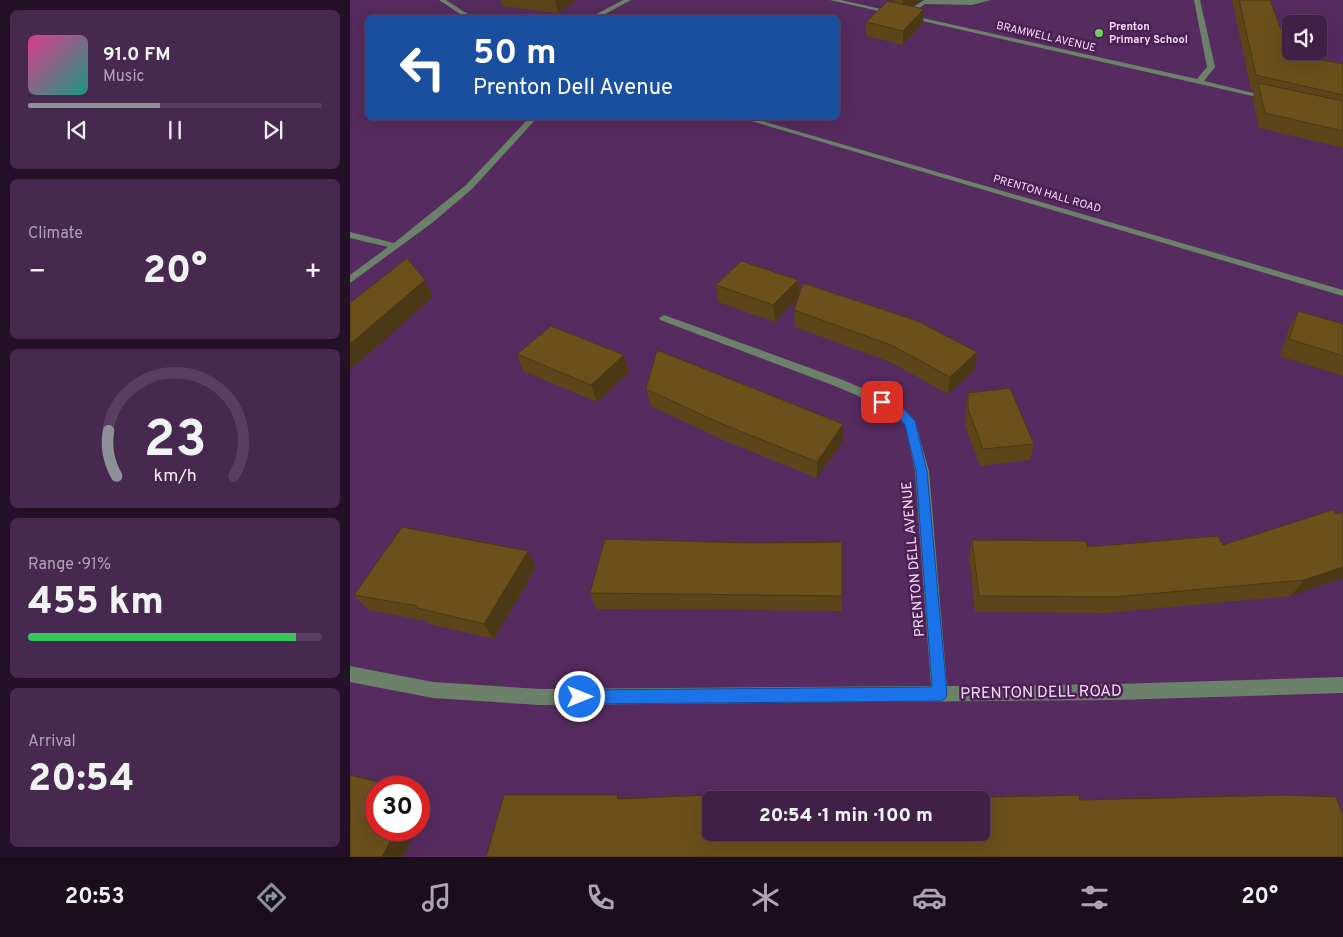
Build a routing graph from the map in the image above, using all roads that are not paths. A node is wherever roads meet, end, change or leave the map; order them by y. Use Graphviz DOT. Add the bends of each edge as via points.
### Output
graph roads {
  1 [pos="442,0"];
  2 [pos="628,0"];
  3 [pos="833,0"];
  4 [pos="988,0"];
  5 [pos="1197,0"];
  6 [pos="466,15"];
  7 [pos="598,15"];
  8 [pos="904,16"];
  9 [pos="1199,82"];
  10 [pos="1276,99"];
  11 [pos="532,120"];
  12 [pos="752,120"];
  13 [pos="350,235"];
  14 [pos="396,246"];
  15 [pos="350,280"];
  16 [pos="1343,293"];
  17 [pos="664,318"];
  18 [pos="350,674"];
  19 [pos="1343,685"];
  20 [pos="940,694"];
  1 -- 6 [label="street"];
  2 -- 7 [label="street"];
  3 -- 8 [label="street, BRAMWELL AVENUE"];
  4 -- 8 [label="street" via="924,2"];
  5 -- 9 [label="street" via="1211,67"];
  8 -- 9 [label="street, BRAMWELL AVENUE"];
  9 -- 10 [label="street, BRAMWELL AVENUE"];
  11 -- 14 [label="street" via="469,187 430,222"];
  12 -- 16 [label="street, PRENTON HALL ROAD"];
  13 -- 14 [label="street"];
  14 -- 15 [label="street"];
  17 -- 20 [label="street, PRENTON DELL AVENUE" via="839,383 896,408 911,424 922,471"];
  18 -- 20 [label="street, PRENTON DELL ROAD" via="433,690 540,697"];
  19 -- 20 [label="street, PRENTON DELL ROAD"];
}
